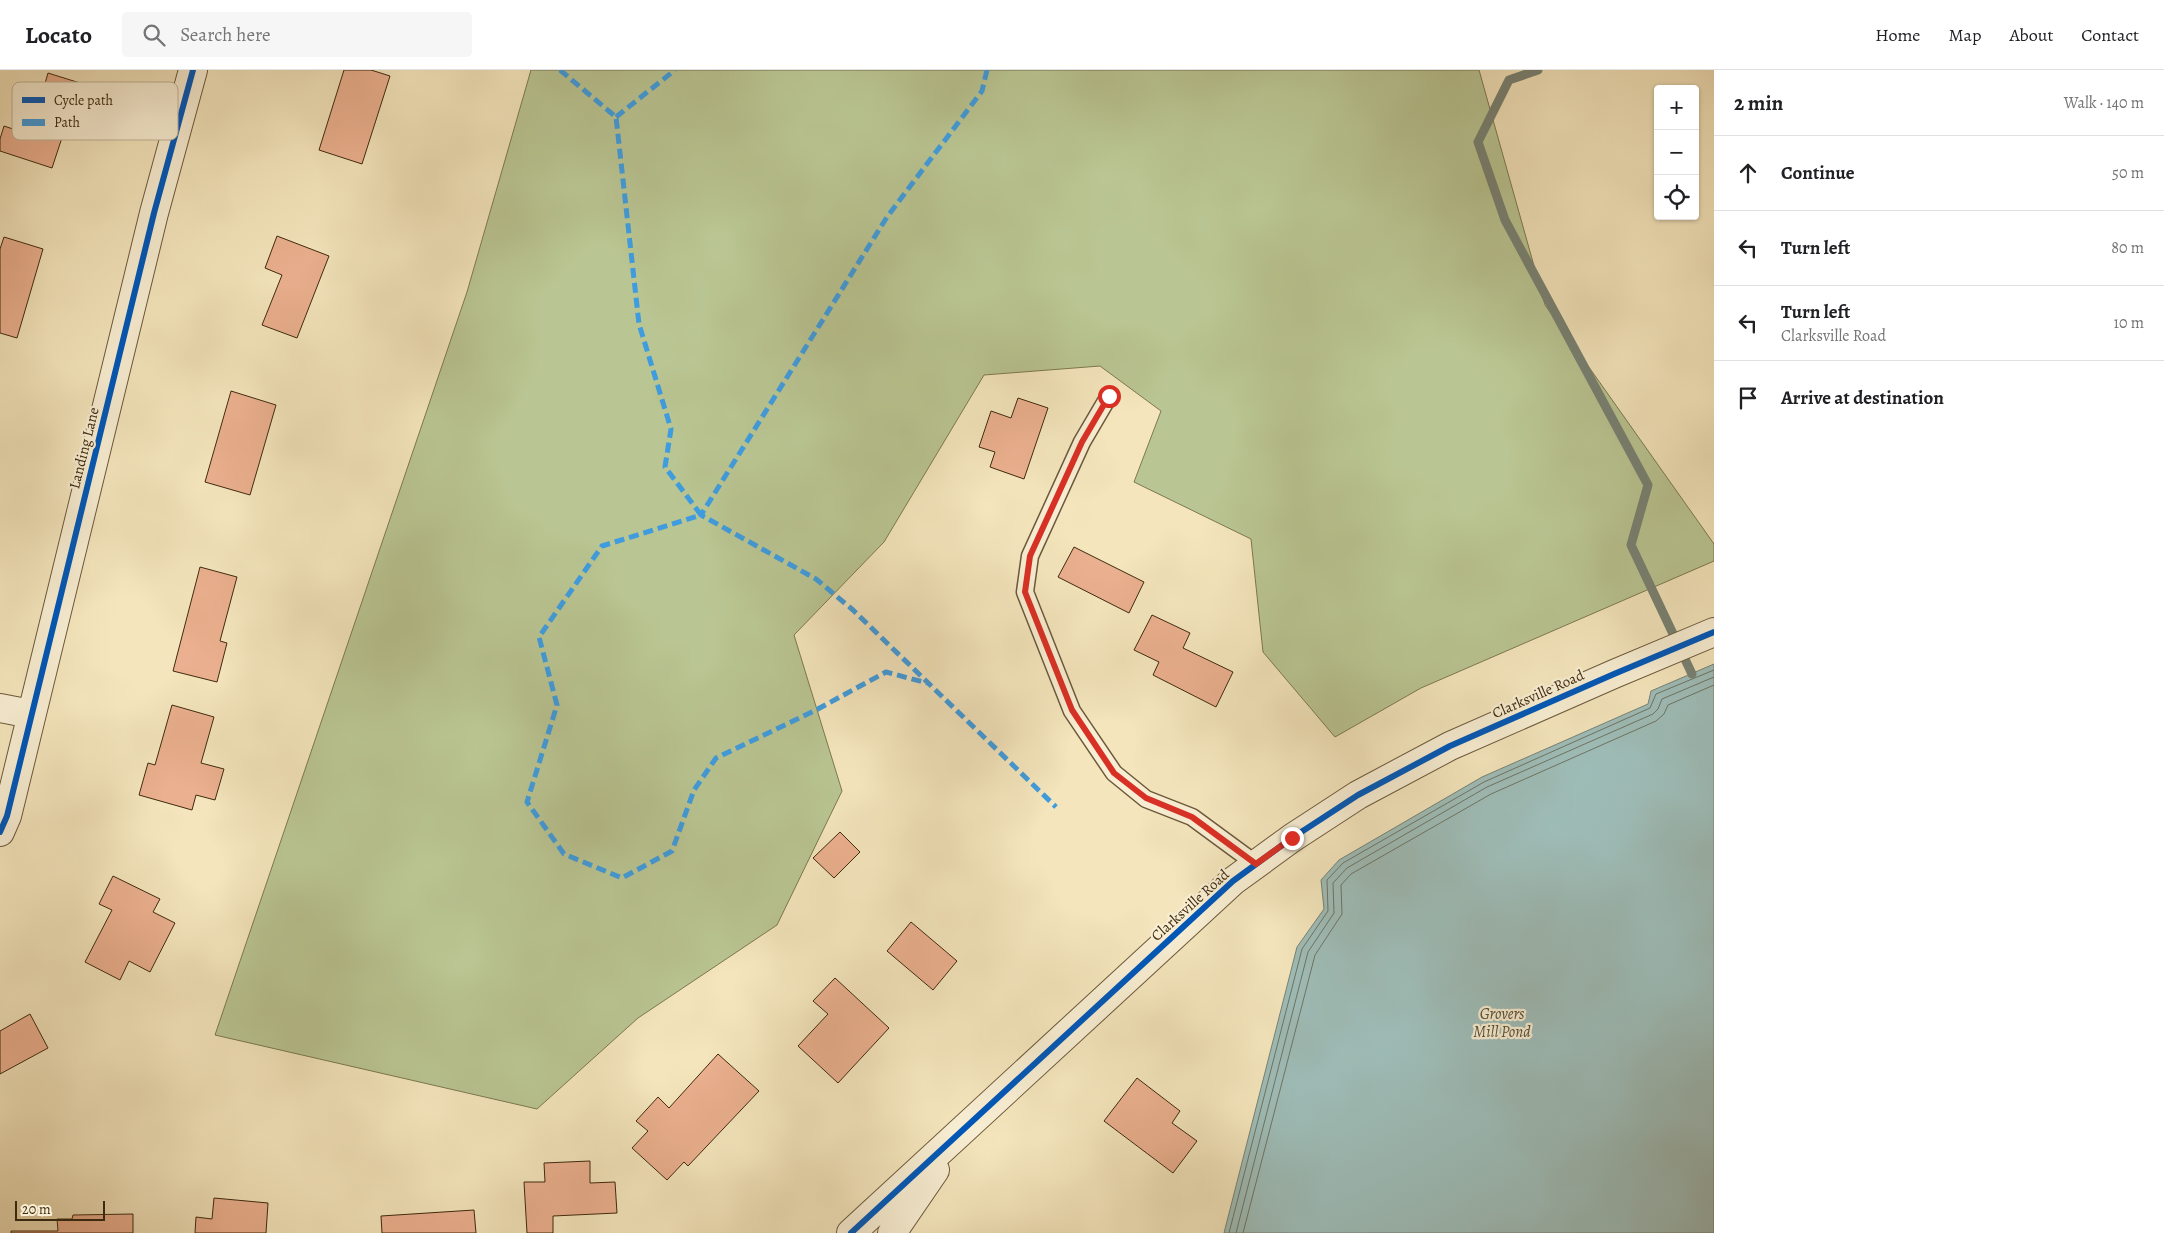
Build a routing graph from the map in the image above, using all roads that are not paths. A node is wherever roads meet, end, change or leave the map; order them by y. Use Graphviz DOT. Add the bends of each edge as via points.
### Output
graph roads {
  1 [pos="193,70"];
  2 [pos="178,125"];
  3 [pos="174,140"];
  4 [pos="1109,396"];
  5 [pos="1705,636"];
  6 [pos="0,708"];
  7 [pos="32,714"];
  8 [pos="0,832"];
  9 [pos="1256,864"];
  10 [pos="964,1128"];
  11 [pos="851,1233"];
  12 [pos="892,1233"];
  1 -- 2 [label="street, Landing Lane"];
  3 -- 7 [label="street, Landing Lane"];
  4 -- 9 [label="lane" via="1082,442 1030,556 1025,592 1072,710 1114,773 1146,798 1192,817"];
  5 -- 9 [label="street, Clarksville Road" via="1450,746 1358,795"];
  6 -- 7 [label="street"];
  7 -- 8 [label="street, Landing Lane" via="7,816"];
  9 -- 10 [label="street, Clarksville Road" via="1233,881"];
  10 -- 11 [label="street, Clarksville Road"];
  10 -- 12 [label="street"];
}
